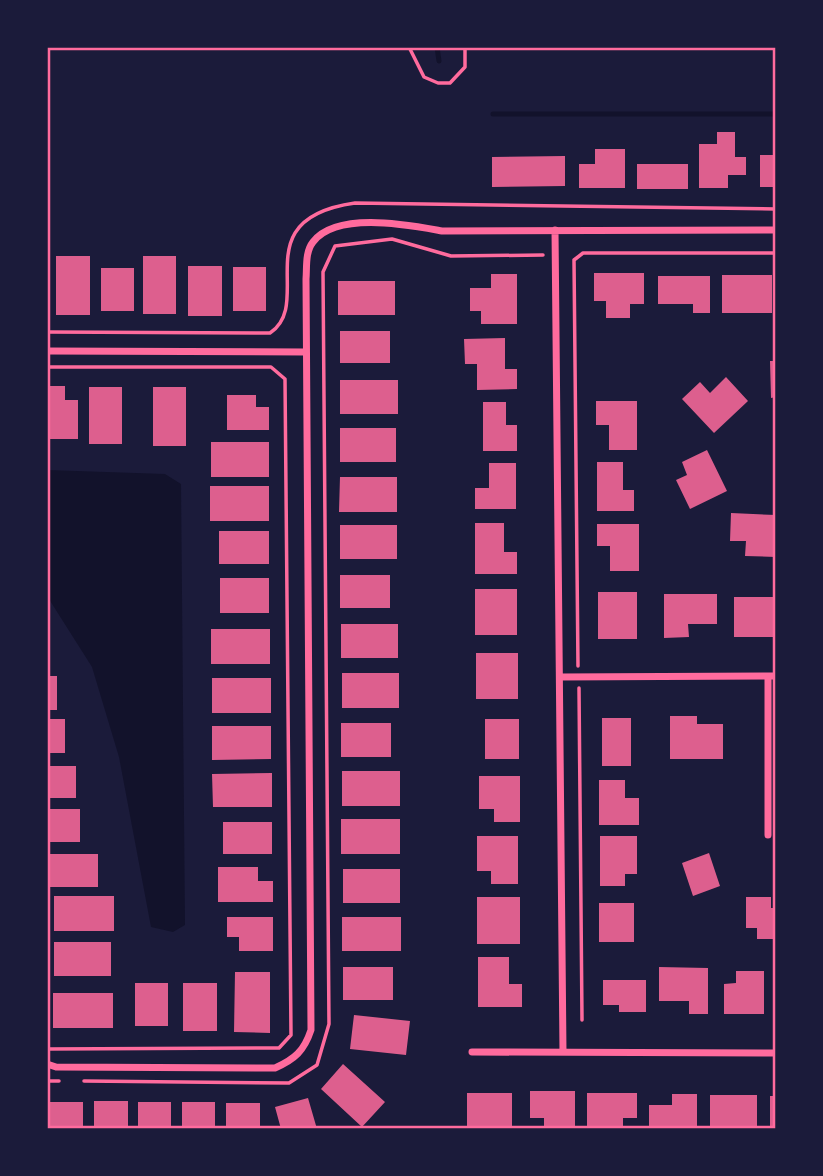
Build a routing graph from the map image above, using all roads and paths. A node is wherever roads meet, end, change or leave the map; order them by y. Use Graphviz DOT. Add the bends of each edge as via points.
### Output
graph roads {
  1 [pos="409,47"];
  2 [pos="466,47"];
  3 [pos="776,209"];
  4 [pos="555,230"];
  5 [pos="776,230"];
  6 [pos="525,253"];
  7 [pos="776,253"];
  8 [pos="47,332"];
  9 [pos="47,351"];
  10 [pos="306,352"];
  11 [pos="47,367"];
  12 [pos="772,676"];
  13 [pos="560,677"];
  14 [pos="578,677"];
  15 [pos="768,835"];
  16 [pos="582,1020"];
  17 [pos="47,1049"];
  18 [pos="472,1052"];
  19 [pos="563,1052"];
  20 [pos="776,1053"];
  21 [pos="47,1064"];
  22 [pos="47,1081"];
  23 [pos="61,1081"];
  24 [pos="74,1081"];
  1 -- 2 [label="path" via="424,77 438,83 450,83 466,68"];
  3 -- 8 [label="path" via="355,203 326,208 307,220 288,251 286,313 282,325 270,333"];
  4 -- 5 [label="street"];
  4 -- 10 [label="street" via="442,231 403,224 341,224 324,232 308,252"];
  4 -- 13 [label="street"];
  6 -- 24 [label="path" via="451,256 393,239 335,246 323,272 329,1024 317,1065 289,1083"];
  7 -- 14 [label="path" via="583,253 574,260"];
  9 -- 10 [label="street"];
  10 -- 21 [label="street" via="311,1030 305,1048 275,1068"];
  11 -- 17 [label="path" via="271,367 285,379 292,1035 279,1048"];
  12 -- 14 [label="street"];
  12 -- 15 [label="street"];
  13 -- 14 [label="street"];
  13 -- 19 [label="street"];
  14 -- 16 [label="path"];
  18 -- 19 [label="street"];
  19 -- 20 [label="street"];
  22 -- 23 [label="path"];
}
